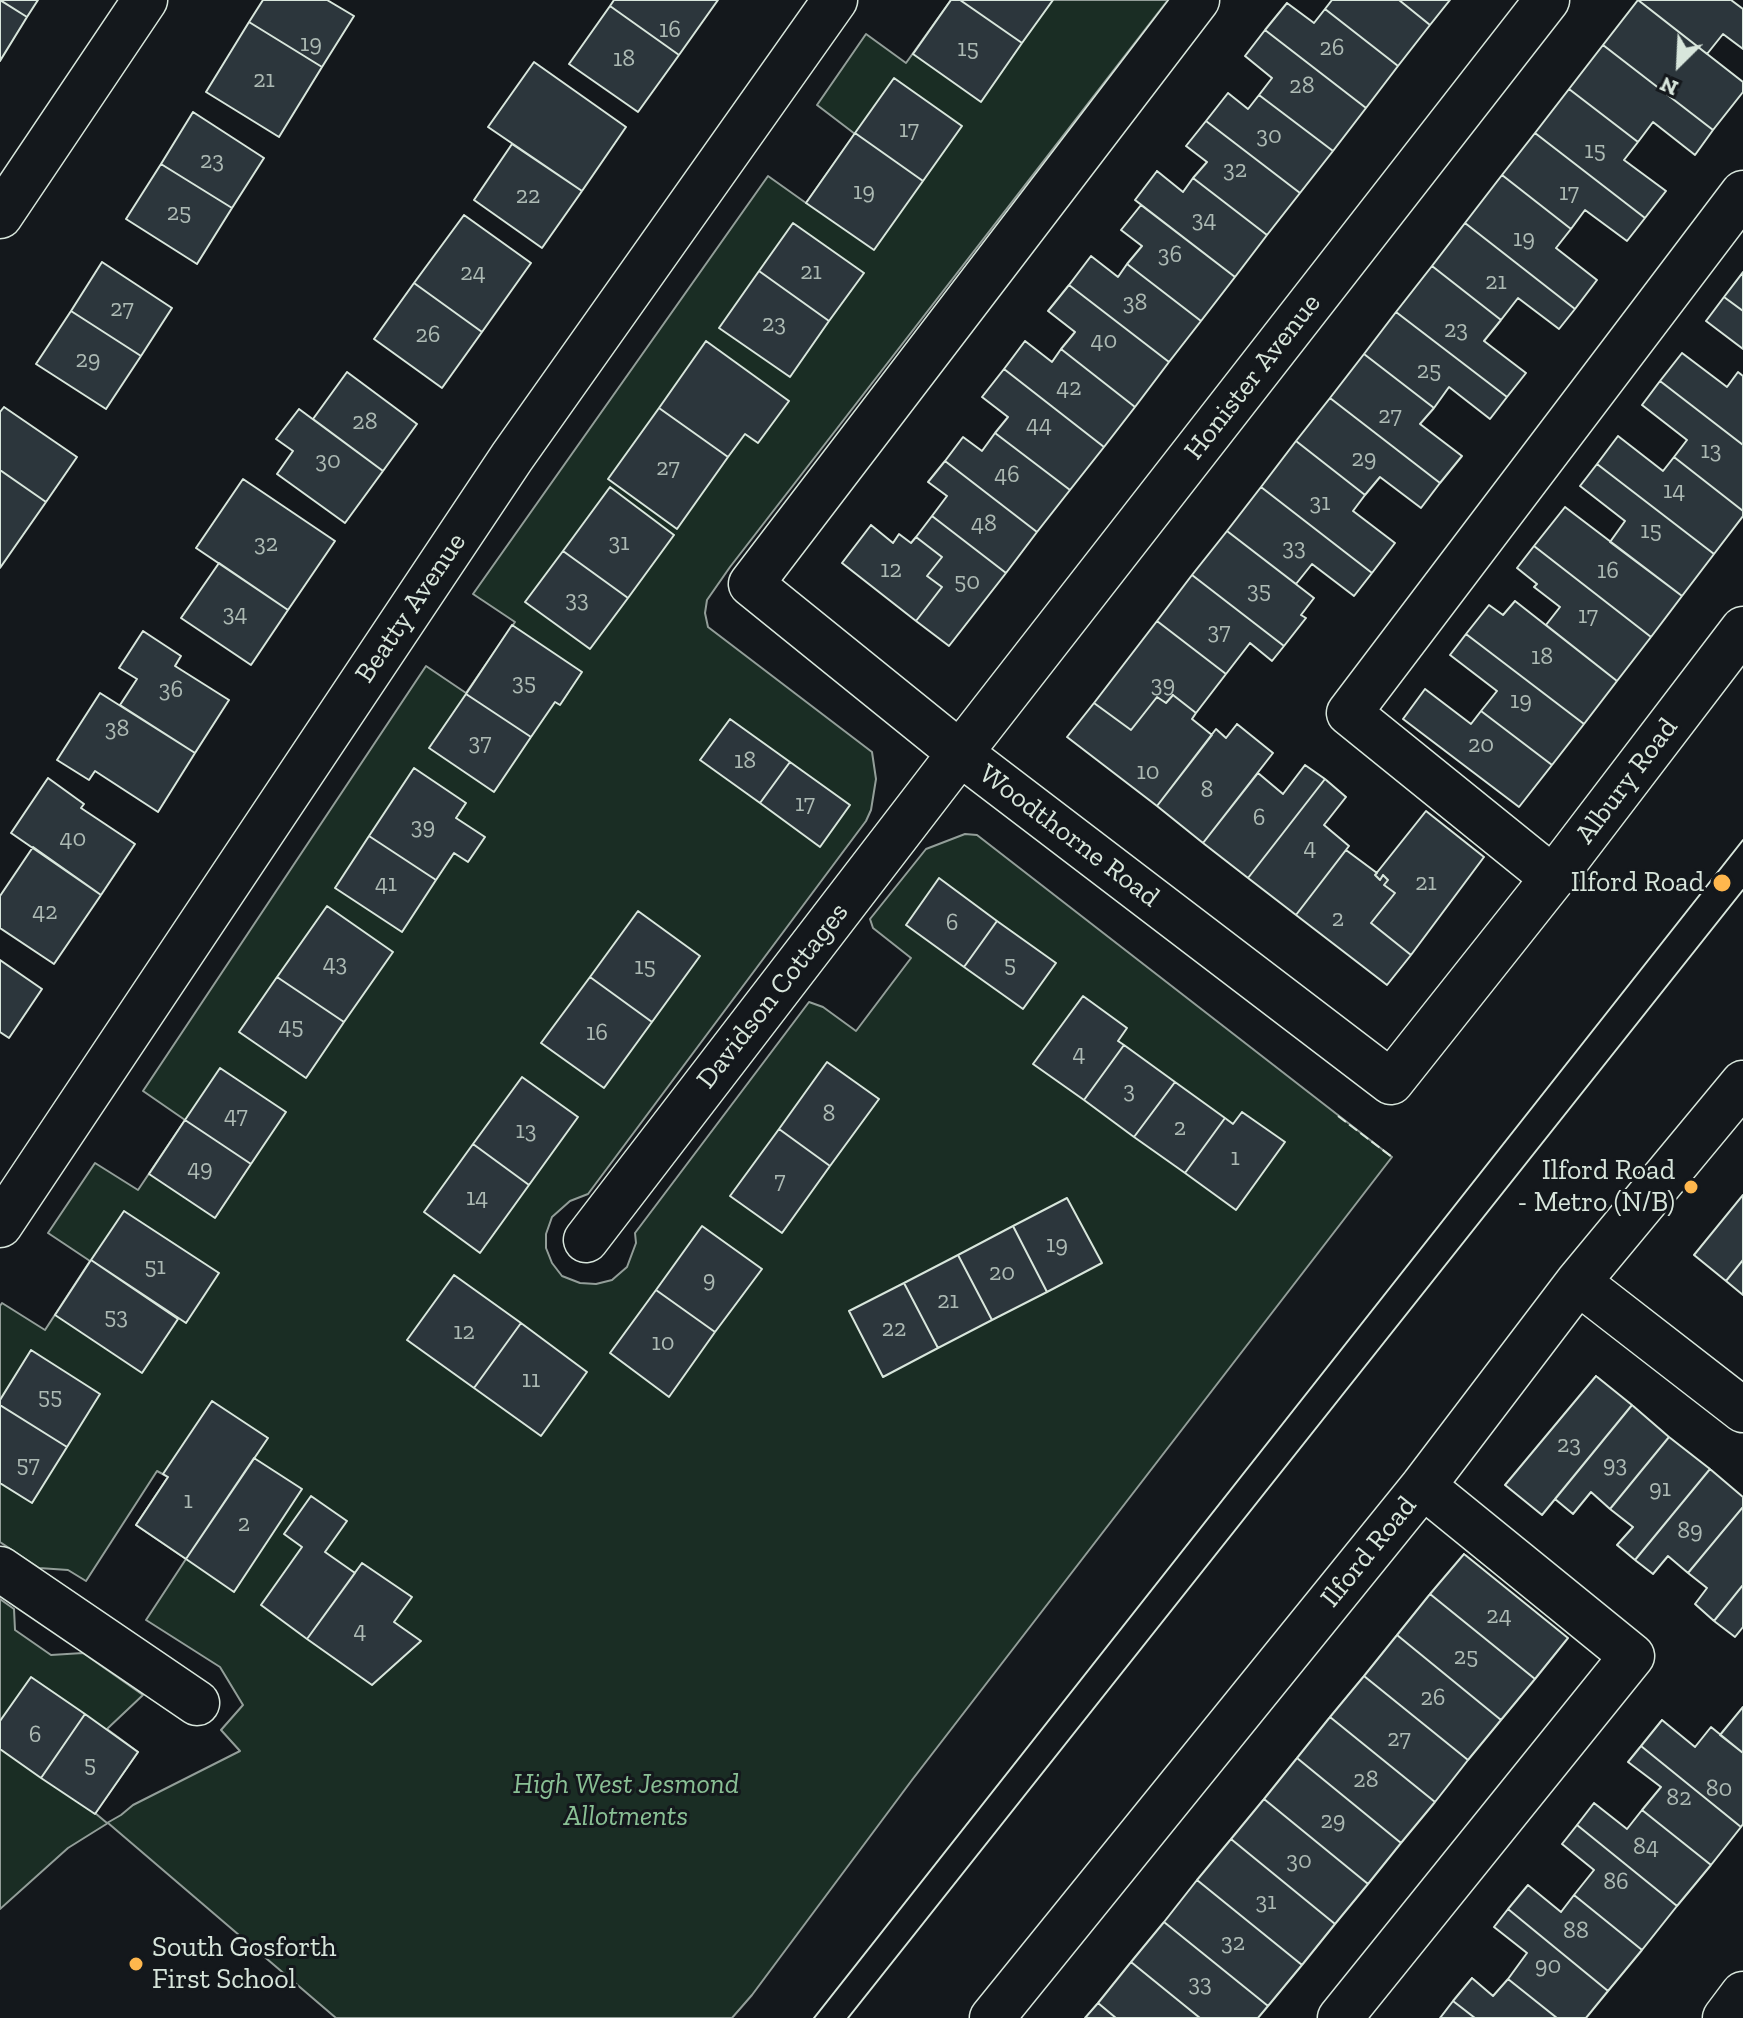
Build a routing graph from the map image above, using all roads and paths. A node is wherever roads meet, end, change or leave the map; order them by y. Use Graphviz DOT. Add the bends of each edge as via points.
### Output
graph roads {
  1 [pos="145,0"];
  2 [pos="835,0"];
  3 [pos="1197,0"];
  4 [pos="1547,0"];
  5 [pos="1743,193"];
  6 [pos="0,216"];
  7 [pos="1743,629"];
  8 [pos="960,753"];
  9 [pos="1553,878"];
  10 [pos="1391,1082"];
  11 [pos="1743,1083"];
  12 [pos="0,1225"];
  13 [pos="586,1240"];
  14 [pos="1578,1282"];
  15 [pos="1743,1410"];
  16 [pos="1423,1486"];
  17 [pos="0,1569"];
  18 [pos="197,1703"];
  19 [pos="1743,1994"];
  20 [pos="992,2018"];
  21 [pos="1340,2018"];
  22 [pos="1725,2018"];
  1 -- 6 [label="street"];
  2 -- 12 [label="street, Beatty Avenue" via="503,470"];
  3 -- 8 [label="street, Woodthorne Road" via="751,584"];
  4 -- 8 [label="street, Honister Avenue"];
  5 -- 9 [label="street" via="1349,713"];
  7 -- 9 [label="street, Albury Road"];
  8 -- 10 [label="street, Woodthorne Road"];
  8 -- 13 [label="street, Davidson Cottages"];
  9 -- 10 [label="street, Albury Road"];
  11 -- 14 [label="street, Ilford Road"];
  14 -- 15 [label="street"];
  14 -- 16 [label="street, Ilford Road"];
  16 -- 20 [label="street, Ilford Road"];
  16 -- 21 [label="street" via="1632,1656"];
  17 -- 18 [label="street"];
  19 -- 22 [label="street"];
}
